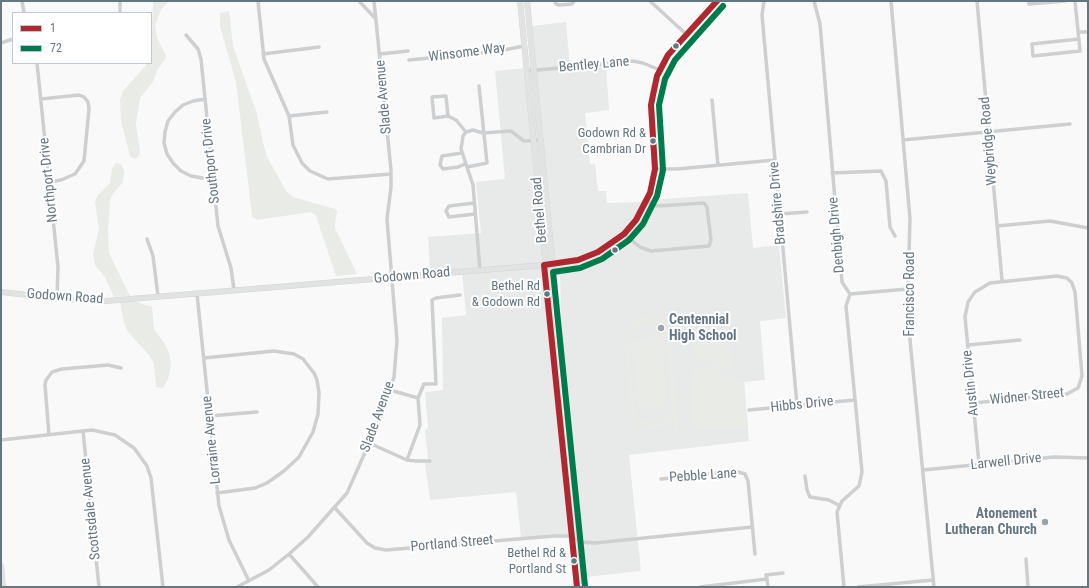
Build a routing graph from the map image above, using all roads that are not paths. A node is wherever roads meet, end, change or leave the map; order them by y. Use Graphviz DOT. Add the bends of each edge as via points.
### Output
graph roads {
  1 [pos="22,1"];
  2 [pos="120,1"];
  3 [pos="258,1"];
  4 [pos="359,1"];
  5 [pos="374,1"];
  6 [pos="520,1"];
  7 [pos="528,1"];
  8 [pos="555,1"];
  9 [pos="574,1"];
  10 [pos="650,1"];
  11 [pos="717,1"];
  12 [pos="764,1"];
  13 [pos="814,1"];
  14 [pos="891,1"];
  15 [pos="977,1"];
  16 [pos="1029,1"];
  17 [pos="1065,1"];
  18 [pos="1075,1"];
  19 [pos="24,12"];
  20 [pos="120,12"];
  21 [pos="376,19"];
  22 [pos="1078,32"];
  23 [pos="1088,32"];
  24 [pos="186,35"];
  25 [pos="687,35"];
  26 [pos="12,39"];
  27 [pos="1079,39"];
  28 [pos="1,43"];
  29 [pos="524,46"];
  30 [pos="318,47"];
  31 [pos="408,51"];
  32 [pos="264,54"];
  33 [pos="380,54"];
  34 [pos="409,60"];
  35 [pos="37,64"];
  36 [pos="534,70"];
  37 [pos="660,70"];
  38 [pos="527,71"];
  39 [pos="479,86"];
  40 [pos="41,99"];
  41 [pos="205,99"];
  42 [pos="712,100"];
  43 [pos="327,112"];
  44 [pos="289,116"];
  45 [pos="448,116"];
  46 [pos="1070,124"];
  47 [pos="466,132"];
  48 [pos="988,132"];
  49 [pos="483,133"];
  50 [pos="533,140"];
  51 [pos="541,140"];
  52 [pos="903,140"];
  53 [pos="462,153"];
  54 [pos="774,160"];
  55 [pos="466,165"];
  56 [pos="718,165"];
  57 [pos="655,169"];
  58 [pos="832,173"];
  59 [pos="391,174"];
  60 [pos="213,177"];
  61 [pos="50,182"];
  62 [pos="646,202"];
  63 [pos="474,203"];
  64 [pos="807,212"];
  65 [pos="475,214"];
  66 [pos="779,214"];
  67 [pos="997,226"];
  68 [pos="1088,228"];
  69 [pos="624,234"];
  70 [pos="894,236"];
  71 [pos="147,239"];
  72 [pos="554,264"];
  73 [pos="544,265"];
  74 [pos="480,270"];
  75 [pos="393,278"];
  76 [pos="1002,280"];
  77 [pos="908,289"];
  78 [pos="234,290"];
  79 [pos="1,292"];
  80 [pos="197,294"];
  81 [pos="850,294"];
  82 [pos="460,295"];
  83 [pos="158,296"];
  84 [pos="57,298"];
  85 [pos="1020,340"];
  86 [pos="968,345"];
  87 [pos="204,358"];
  88 [pos="121,368"];
  89 [pos="390,390"];
  90 [pos="418,398"];
  91 [pos="855,400"];
  92 [pos="973,403"];
  93 [pos="797,405"];
  94 [pos="749,410"];
  95 [pos="257,412"];
  96 [pos="209,416"];
  97 [pos="83,431"];
  98 [pos="49,435"];
  99 [pos="1,440"];
  100 [pos="369,443"];
  101 [pos="1088,458"];
  102 [pos="408,460"];
  103 [pos="430,461"];
  104 [pos="979,464"];
  105 [pos="923,470"];
  106 [pos="805,476"];
  107 [pos="661,479"];
  108 [pos="217,493"];
  109 [pos="840,506"];
  110 [pos="335,508"];
  111 [pos="752,527"];
  112 [pos="572,538"];
  113 [pos="580,542"];
  114 [pos="290,554"];
  115 [pos="755,554"];
  116 [pos="1026,559"];
  117 [pos="1,566"];
  118 [pos="783,573"];
  119 [pos="767,579"];
  120 [pos="933,580"];
  121 [pos="249,581"];
  122 [pos="3,587"];
  123 [pos="99,587"];
  124 [pos="163,587"];
  125 [pos="237,587"];
  126 [pos="318,587"];
  127 [pos="577,587"];
  128 [pos="584,587"];
  129 [pos="701,587"];
  130 [pos="768,587"];
  131 [pos="844,587"];
  132 [pos="858,587"];
  133 [pos="934,587"];
  134 [pos="1028,587"];
  1 -- 19 [label="street"];
  2 -- 20 [label="street"];
  3 -- 32 [label="street"];
  4 -- 21 [label="street"];
  5 -- 21 [label="street, Slade Avenue"];
  6 -- 29 [label="main road, Bethel Road"];
  7 -- 36 [label="main road, Bethel Road"];
  8 -- 9 [label="street" via="559,5 572,4"];
  10 -- 25 [label="street"];
  11 -- 25 [label="main road, Godown Road"];
  12 -- 54 [label="street, Bradshire Drive" via="762,15"];
  13 -- 58 [label="street, Denbigh Drive" via="820,24"];
  14 -- 52 [label="street, Francisco Road"];
  15 -- 48 [label="street, Weybridge Road"];
  16 -- 17 [label="street" via="1029,4"];
  18 -- 22 [label="street"];
  21 -- 33 [label="street, Slade Avenue"];
  22 -- 23 [label="street"];
  22 -- 27 [label="street"];
  24 -- 41 [label="street, Southport Drive" via="198,48"];
  25 -- 37 [label="main road, Godown Road" via="668,55"];
  26 -- 28 [label="street"];
  27 -- 27 [label="street" via="1032,44 1033,56 1080,51"];
  29 -- 34 [label="street, Winsome Way" via="499,52"];
  29 -- 38 [label="main road, Bethel Road"];
  30 -- 32 [label="street"];
  31 -- 33 [label="street"];
  32 -- 44 [label="street" via="267,67"];
  33 -- 59 [label="street, Slade Avenue"];
  35 -- 40 [label="street, Northport Drive"];
  36 -- 37 [label="street, Bentley Lane" via="633,61"];
  36 -- 38 [label="street, Bentley Lane"];
  36 -- 51 [label="main road, Bethel Road"];
  37 -- 57 [label="main road, Godown Road" via="651,106"];
  38 -- 50 [label="main road, Bethel Road"];
  39 -- 49 [label="street"];
  40 -- 61 [label="street, Northport Drive"];
  40 -- 61 [label="street" via="79,95 88,102 89,109 84,161 76,174"];
  41 -- 60 [label="street, Southport Drive"];
  41 -- 60 [label="street" via="194,100 175,112 168,121 164,143 167,154 181,171 191,176"];
  42 -- 56 [label="street"];
  43 -- 44 [label="street"];
  44 -- 59 [label="street" via="293,145 302,163 314,173 328,179"];
  45 -- 45 [label="street" via="434,118 432,97 446,96"];
  45 -- 47 [label="street" via="456,120"];
  46 -- 48 [label="street"];
  47 -- 49 [label="street" via="473,130"];
  47 -- 53 [label="street" via="461,141"];
  48 -- 52 [label="street"];
  48 -- 67 [label="street, Weybridge Road"];
  49 -- 50 [label="street" via="511,131 524,141"];
  49 -- 55 [label="street" via="487,163"];
  50 -- 51 [label="street"];
  50 -- 73 [label="main road, Bethel Road"];
  51 -- 72 [label="main road, Bethel Road"];
  52 -- 77 [label="street, Francisco Road" via="910,219"];
  53 -- 55 [label="street"];
  53 -- 55 [label="street" via="442,156 440,165 443,168"];
  54 -- 56 [label="street"];
  54 -- 66 [label="street, Bradshire Drive"];
  55 -- 63 [label="street"];
  56 -- 57 [label="street"];
  57 -- 62 [label="main road, Godown Road"];
  58 -- 70 [label="street" via="881,171 886,181 890,227"];
  58 -- 81 [label="street, Denbigh Drive" via="842,282"];
  59 -- 75 [label="street, Slade Avenue" via="387,219"];
  60 -- 78 [label="street, Southport Drive" via="220,240 231,268"];
  61 -- 84 [label="street, Northport Drive" via="58,267"];
  62 -- 69 [label="main road, Godown Road"];
  62 -- 69 [label="street" via="658,206 704,203 707,207 711,240 709,246 647,251"];
  63 -- 65 [label="street"];
  63 -- 65 [label="street" via="448,206 446,211 449,217"];
  64 -- 66 [label="street"];
  65 -- 74 [label="street"];
  66 -- 93 [label="street, Bradshire Drive"];
  67 -- 68 [label="street" via="1050,221"];
  67 -- 76 [label="street, Weybridge Road"];
  69 -- 72 [label="main road, Godown Road" via="590,256"];
  71 -- 83 [label="street" via="153,256"];
  72 -- 73 [label="main road, Godown Road"];
  72 -- 113 [label="main road, Bethel Road"];
  73 -- 74 [label="main road, Godown Road"];
  73 -- 112 [label="main road, Bethel Road"];
  74 -- 75 [label="main road, Godown Road"];
  75 -- 78 [label="main road, Godown Road"];
  75 -- 89 [label="street, Slade Avenue" via="397,341 394,377"];
  76 -- 86 [label="street, Austin Drive" via="982,286 968,302 965,317"];
  76 -- 92 [label="street, Widner Street" via="1057,276 1069,280 1075,292 1082,376 1078,388 1067,394"];
  77 -- 81 [label="street"];
  77 -- 105 [label="street, Francisco Road" via="911,358"];
  78 -- 80 [label="main road, Godown Road"];
  79 -- 84 [label="main road, Godown Road"];
  80 -- 83 [label="main road, Godown Road"];
  80 -- 87 [label="street, Lorraine Avenue"];
  81 -- 91 [label="street" via="846,306"];
  82 -- 90 [label="street" via="432,300 436,384 424,384"];
  83 -- 84 [label="main road, Godown Road" via="90,301"];
  85 -- 86 [label="street"];
  86 -- 92 [label="street, Austin Drive"];
  87 -- 96 [label="street, Lorraine Avenue"];
  87 -- 108 [label="street" via="274,351 294,354 303,359 317,380 318,414 313,432 300,457 267,483 255,488"];
  88 -- 98 [label="street" via="108,365 52,372 45,385"];
  89 -- 90 [label="street"];
  89 -- 100 [label="street, Slade Avenue"];
  90 -- 102 [label="street" via="420,425"];
  91 -- 93 [label="street, Hibbs Drive"];
  91 -- 109 [label="street" via="861,480 859,486"];
  92 -- 104 [label="street, Austin Drive"];
  93 -- 94 [label="street, Hibbs Drive"];
  95 -- 96 [label="street"];
  96 -- 108 [label="street, Lorraine Avenue"];
  97 -- 98 [label="street"];
  97 -- 123 [label="street, Scottsdale Avenue"];
  97 -- 124 [label="street" via="105,432 125,441 134,448 147,466 153,488"];
  98 -- 99 [label="street"];
  100 -- 102 [label="street"];
  100 -- 110 [label="street, Slade Avenue" via="355,479"];
  101 -- 104 [label="street, Larwell Drive" via="1054,457"];
  102 -- 103 [label="street"];
  104 -- 105 [label="street, Larwell Drive"];
  105 -- 120 [label="street, Francisco Road"];
  106 -- 109 [label="street" via="810,497 829,500"];
  107 -- 111 [label="street, Pebble Lane" via="735,471 745,474 748,481"];
  108 -- 121 [label="street, Lorraine Avenue" via="224,527"];
  109 -- 131 [label="street" via="837,519"];
  110 -- 112 [label="street, Portland Street" via="367,543 379,549 554,536"];
  110 -- 114 [label="street, Slade Avenue"];
  111 -- 113 [label="street, Portland Street" via="595,543"];
  111 -- 115 [label="street"];
  112 -- 113 [label="street, Portland Street"];
  112 -- 127 [label="main road, Bethel Road"];
  113 -- 128 [label="main road, Bethel Road"];
  114 -- 121 [label="street, Slade Avenue"];
  114 -- 126 [label="street"];
  116 -- 134 [label="street"];
  117 -- 122 [label="main road"];
  118 -- 119 [label="street" via="766,575"];
  119 -- 129 [label="street"];
  119 -- 130 [label="street"];
  120 -- 132 [label="street"];
  120 -- 133 [label="street, Francisco Road"];
  121 -- 125 [label="street, Slade Avenue"];
}
